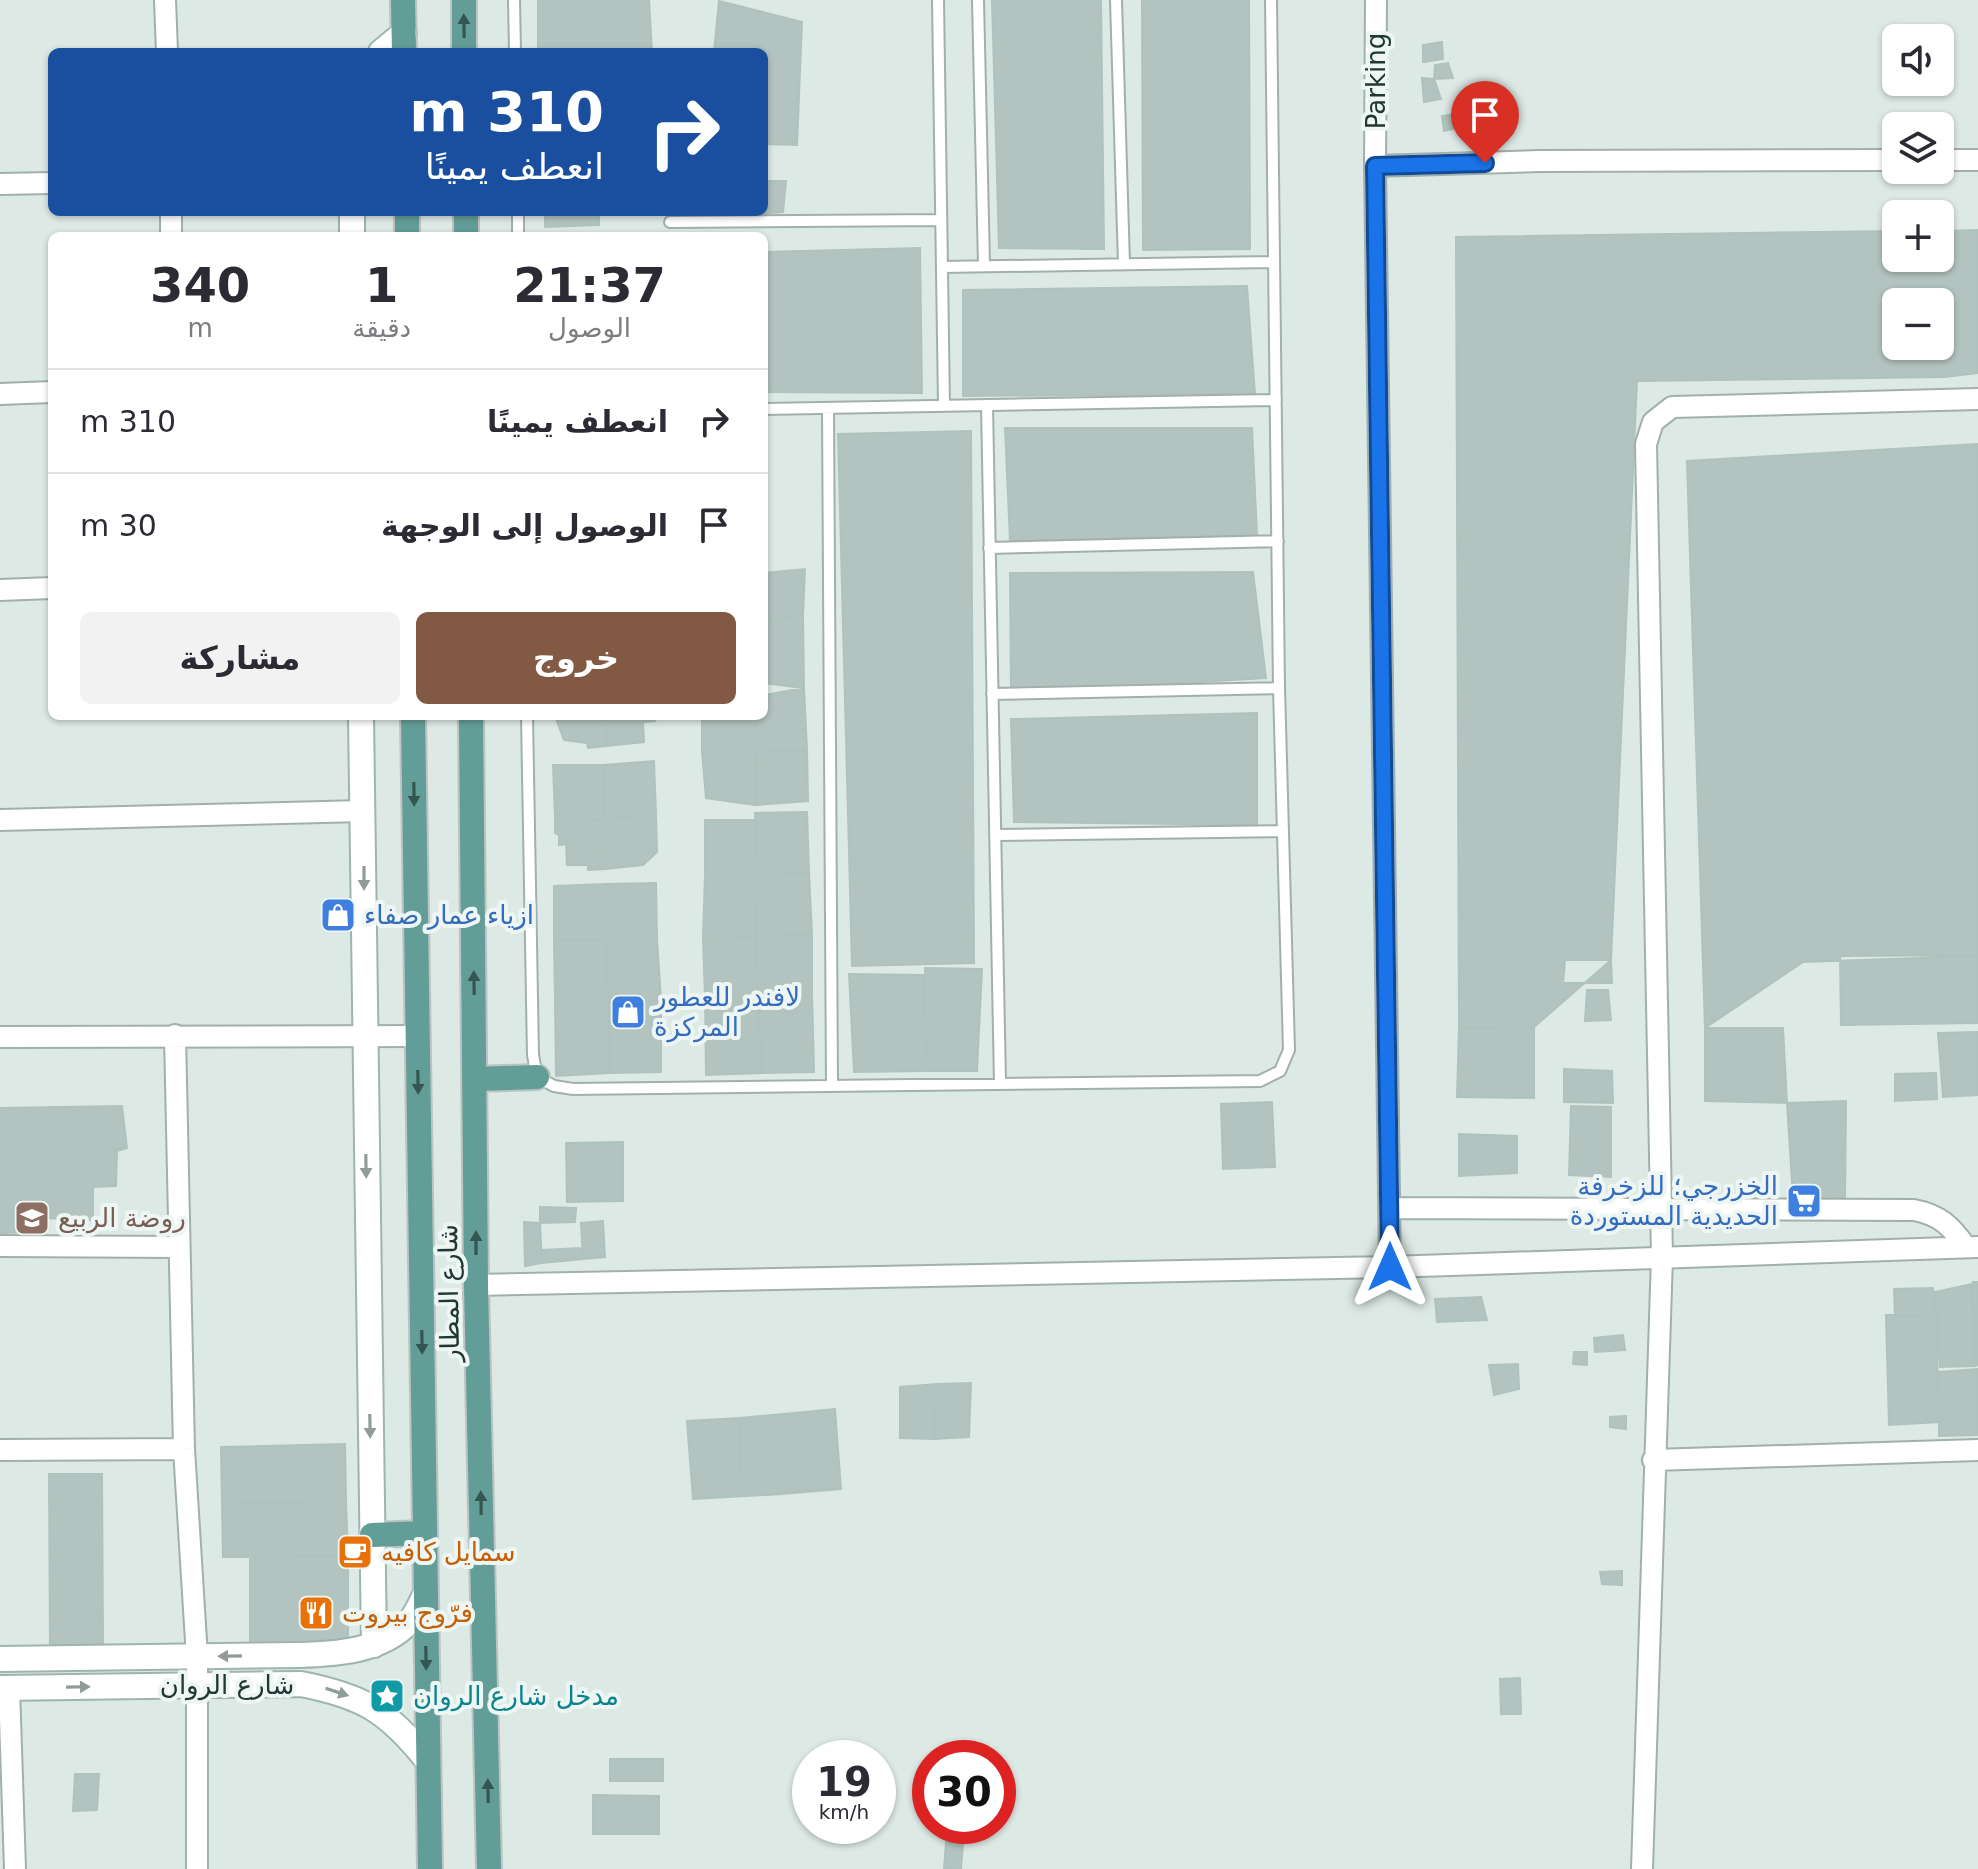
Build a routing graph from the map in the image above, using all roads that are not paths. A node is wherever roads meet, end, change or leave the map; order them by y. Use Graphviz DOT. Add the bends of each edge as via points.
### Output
graph roads {
  1 [pos="165,0"];
  2 [pos="403,0"];
  3 [pos="464,0"];
  4 [pos="514,0"];
  5 [pos="938,0"];
  6 [pos="978,0"];
  7 [pos="1116,0"];
  8 [pos="1271,0"];
  9 [pos="1376,0"];
  10 [pos="404,43"];
  11 [pos="167,48"];
  12 [pos="464,48"];
  13 [pos="515,48"];
  14 [pos="1882,160"];
  15 [pos="1954,160"];
  16 [pos="1978,160"];
  17 [pos="1375,166"];
  18 [pos="48,183"];
  19 [pos="0,184"];
  20 [pos="941,220"];
  21 [pos="670,222"];
  22 [pos="1274,262"];
  23 [pos="1124,264"];
  24 [pos="984,265"];
  25 [pos="942,267"];
  26 [pos="48,392"];
  27 [pos="0,394"];
  28 [pos="1978,399"];
  29 [pos="1276,400"];
  30 [pos="987,405"];
  31 [pos="944,406"];
  32 [pos="828,408"];
  33 [pos="768,409"];
  34 [pos="1278,541"];
  35 [pos="989,548"];
  36 [pos="48,588"];
  37 [pos="0,590"];
  38 [pos="1279,688"];
  39 [pos="992,694"];
  40 [pos="361,720"];
  41 [pos="413,720"];
  42 [pos="471,720"];
  43 [pos="527,720"];
  44 [pos="363,811"];
  45 [pos="0,820"];
  46 [pos="1282,831"];
  47 [pos="995,835"];
  48 [pos="175,1035"];
  49 [pos="364,1036"];
  50 [pos="418,1036"];
  51 [pos="0,1037"];
  52 [pos="537,1077"];
  53 [pos="475,1079"];
  54 [pos="1000,1084"];
  55 [pos="832,1086"];
  56 [pos="1391,1208"];
  57 [pos="1660,1208"];
  58 [pos="0,1246"];
  59 [pos="179,1247"];
  60 [pos="1972,1247"];
  61 [pos="1662,1257"];
  62 [pos="1390,1267"];
  63 [pos="476,1285"];
  64 [pos="184,1449"];
  65 [pos="0,1450"];
  66 [pos="1978,1450"];
  67 [pos="1653,1460"];
  68 [pos="424,1533"];
  69 [pos="372,1535"];
  70 [pos="425,1595"];
  71 [pos="374,1645"];
  72 [pos="197,1657"];
  73 [pos="0,1659"];
  74 [pos="196,1685"];
  75 [pos="4,1688"];
  76 [pos="427,1760"];
  77 [pos="15,1869"];
  78 [pos="197,1869"];
  79 [pos="430,1869"];
  80 [pos="489,1869"];
  81 [pos="1642,1869"];
  1 -- 11 [label="street"];
  2 -- 10 [label="main road"];
  12 -- 3 [label="main road, one-way"];
  4 -- 13 [label="lane"];
  5 -- 20 [label="lane"];
  6 -- 24 [label="lane"];
  7 -- 23 [label="lane"];
  8 -- 22 [label="lane"];
  9 -- 17 [label="street, Parking"];
  14 -- 17 [label="street"];
  15 -- 16 [label="street"];
  17 -- 56 [label="street, Parking"];
  18 -- 19 [label="street"];
  20 -- 21 [label="lane"];
  20 -- 25 [label="lane"];
  22 -- 23 [label="lane"];
  22 -- 29 [label="lane"];
  23 -- 24 [label="lane"];
  24 -- 25 [label="lane"];
  25 -- 31 [label="lane"];
  26 -- 27 [label="street"];
  28 -- 57 [label="street" via="1672,407 1653,422 1646,444"];
  29 -- 30 [label="lane"];
  29 -- 34 [label="lane"];
  30 -- 31 [label="lane"];
  30 -- 35 [label="lane"];
  31 -- 32 [label="lane"];
  32 -- 33 [label="lane"];
  32 -- 55 [label="lane"];
  34 -- 35 [label="lane"];
  34 -- 38 [label="lane"];
  35 -- 39 [label="lane"];
  36 -- 37 [label="street"];
  38 -- 39 [label="lane"];
  38 -- 46 [label="lane"];
  39 -- 47 [label="lane"];
  40 -- 44 [label="street"];
  41 -- 50 [label="main road, شارع المطار, one-way"];
  53 -- 42 [label="main road, شارع المطار, one-way"];
  43 -- 52 [label="lane"];
  44 -- 45 [label="street"];
  44 -- 49 [label="street, one-way"];
  46 -- 47 [label="lane"];
  46 -- 54 [label="lane" via="1289,1050 1280,1071 1260,1081"];
  47 -- 54 [label="lane"];
  48 -- 49 [label="street"];
  48 -- 51 [label="street"];
  48 -- 59 [label="street"];
  49 -- 50 [label="street"];
  49 -- 69 [label="street, one-way"];
  50 -- 68 [label="main road, شارع المطار, one-way"];
  52 -- 53 [label="main road"];
  52 -- 55 [label="lane" via="563,1089"];
  63 -- 53 [label="main road, شارع المطار, one-way"];
  54 -- 55 [label="lane"];
  56 -- 57 [label="street"];
  56 -- 62 [label="street, Parking"];
  57 -- 60 [label="street" via="1914,1210 1949,1223"];
  57 -- 61 [label="street"];
  58 -- 59 [label="street"];
  59 -- 64 [label="street"];
  60 -- 61 [label="street"];
  61 -- 62 [label="street"];
  61 -- 67 [label="street"];
  62 -- 63 [label="street"];
  80 -- 63 [label="main road, شارع المطار, one-way"];
  64 -- 65 [label="street"];
  64 -- 72 [label="street"];
  66 -- 67 [label="street"];
  67 -- 81 [label="street"];
  68 -- 69 [label="main road"];
  68 -- 70 [label="main road, شارع المطار"];
  69 -- 71 [label="street"];
  70 -- 71 [label="street, شارع الروان" via="411,1621"];
  70 -- 76 [label="main road, شارع المطار, one-way"];
  71 -- 72 [label="street, شارع الروان, one-way" via="322,1654"];
  72 -- 73 [label="street, شارع الروان"];
  72 -- 74 [label="street"];
  75 -- 74 [label="street, شارع الروان, one-way"];
  74 -- 76 [label="street, شارع الروان, one-way" via="301,1684 329,1689 380,1712 402,1728"];
  74 -- 78 [label="street"];
  75 -- 77 [label="street"];
  76 -- 79 [label="main road, شارع المطار"];
}
